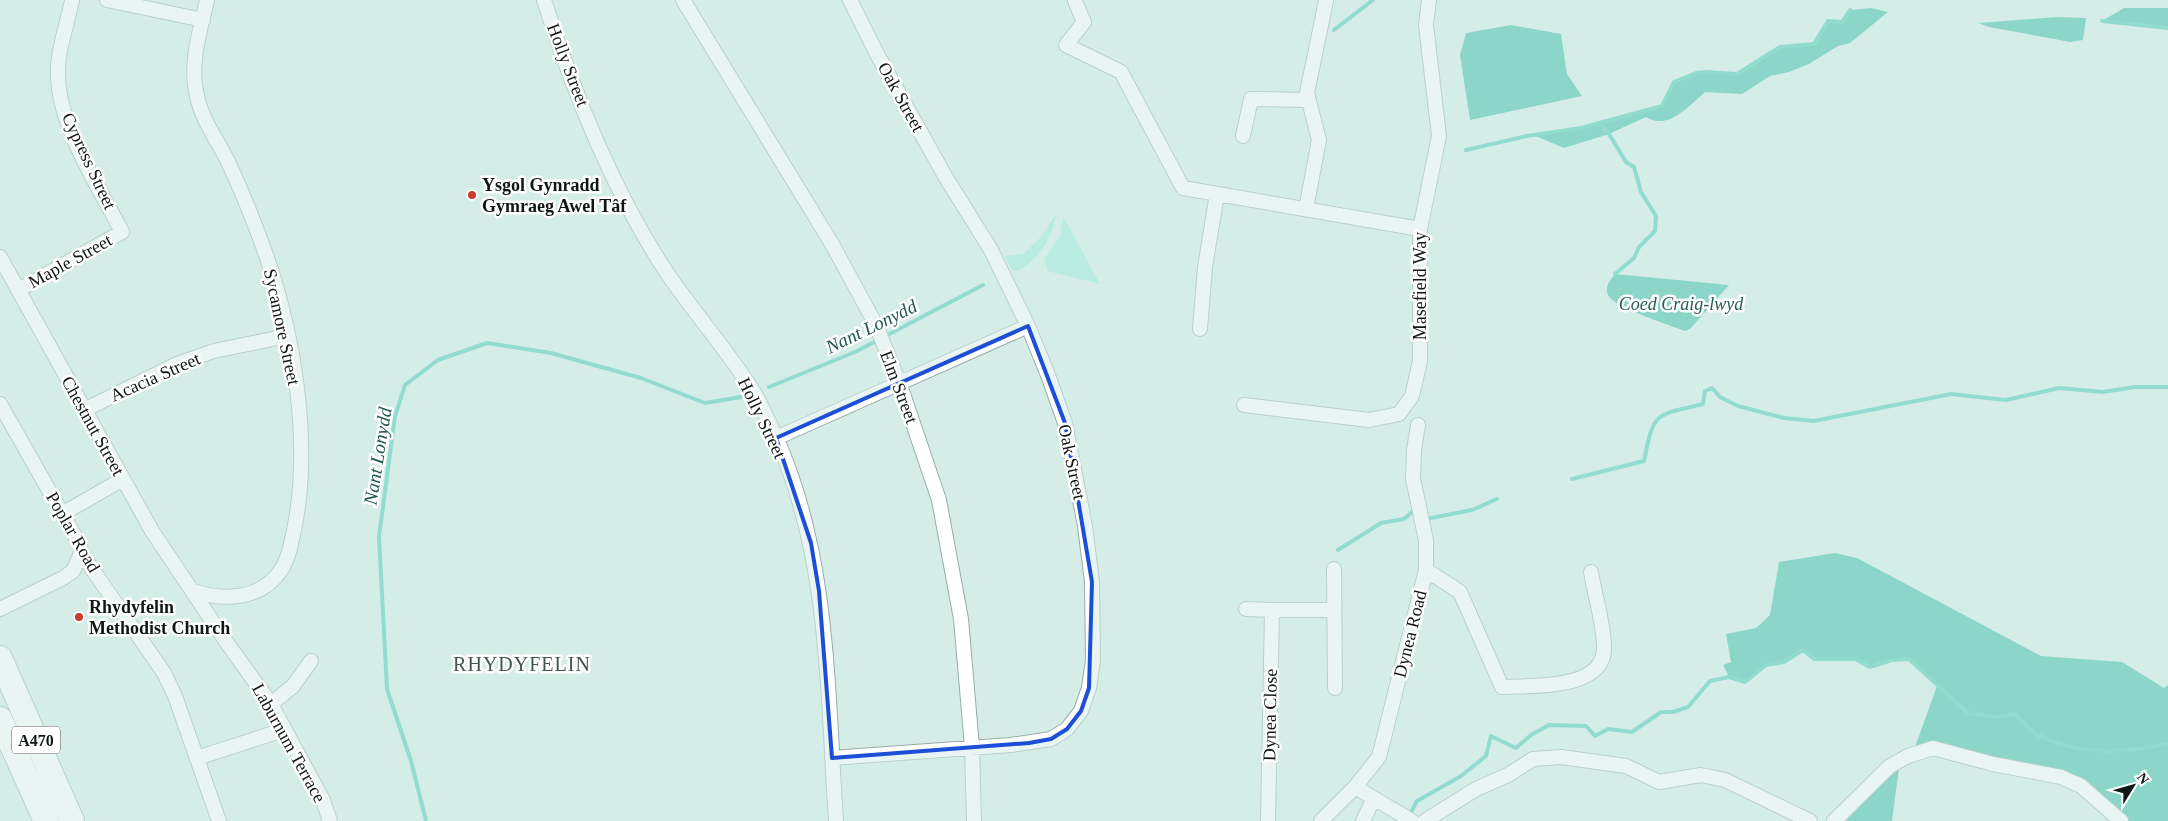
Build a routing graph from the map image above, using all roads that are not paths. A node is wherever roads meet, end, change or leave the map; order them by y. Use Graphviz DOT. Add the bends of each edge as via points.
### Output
graph roads {
  1 [pos="72,0"];
  2 [pos="107,0"];
  3 [pos="207,0"];
  4 [pos="544,0"];
  5 [pos="683,0"];
  6 [pos="850,0"];
  7 [pos="1429,0"];
  8 [pos="1075,1"];
  9 [pos="1326,1"];
  10 [pos="202,20"];
  11 [pos="1308,100"];
  12 [pos="1243,136"];
  13 [pos="1217,194"];
  14 [pos="1306,209"];
  15 [pos="1420,229"];
  16 [pos="122,232"];
  17 [pos="0,257"];
  18 [pos="18,290"];
  19 [pos="1028,326"];
  20 [pos="1200,329"];
  21 [pos="287,336"];
  22 [pos="899,382"];
  23 [pos="0,404"];
  24 [pos="1244,405"];
  25 [pos="84,410"];
  26 [pos="1418,426"];
  27 [pos="776,438"];
  28 [pos="123,479"];
  29 [pos="62,514"];
  30 [pos="81,553"];
  31 [pos="1334,568"];
  32 [pos="1426,570"];
  33 [pos="1591,572"];
  34 [pos="193,592"];
  35 [pos="0,609"];
  36 [pos="1246,609"];
  37 [pos="1272,610"];
  38 [pos="1334,610"];
  39 [pos="0,658"];
  40 [pos="311,661"];
  41 [pos="1334,688"];
  42 [pos="271,704"];
  43 [pos="0,719"];
  44 [pos="283,730"];
  45 [pos="972,747"];
  46 [pos="197,758"];
  47 [pos="832,758"];
  48 [pos="1355,787"];
  49 [pos="1374,798"];
  50 [pos="46,821"];
  51 [pos="72,821"];
  52 [pos="219,821"];
  53 [pos="330,821"];
  54 [pos="836,821"];
  55 [pos="974,821"];
  56 [pos="1268,821"];
  57 [pos="1322,821"];
  58 [pos="1363,821"];
  59 [pos="1412,821"];
  60 [pos="1425,821"];
  61 [pos="1810,821"];
  62 [pos="1834,821"];
  63 [pos="2121,821"];
  1 -- 16 [label="street, Cypress Street" via="58,67 61,96 78,147"];
  2 -- 10 [label="street"];
  3 -- 10 [label="street, Sycamore Street"];
  4 -- 27 [label="street, Holly Street" via="584,108 632,216 669,276 754,393"];
  5 -- 22 [label="street, Elm Street" via="832,244 876,325"];
  6 -- 19 [label="street, Oak Street" via="945,176 991,250"];
  7 -- 15 [label="street, Masefield Way" via="1426,25 1439,136"];
  8 -- 13 [label="street" via="1084,22 1066,45 1121,72 1183,188"];
  9 -- 11 [label="street"];
  10 -- 21 [label="street, Sycamore Street" via="194,63 197,98 253,221 273,278"];
  11 -- 12 [label="street" via="1251,99"];
  11 -- 14 [label="street" via="1319,140"];
  13 -- 14 [label="street"];
  13 -- 20 [label="street" via="1205,267"];
  14 -- 15 [label="street"];
  15 -- 24 [label="street, Masefield Way" via="1420,361 1412,396 1399,414 1369,420"];
  16 -- 18 [label="street, Maple Street"];
  17 -- 18 [label="street, Chestnut Street"];
  18 -- 25 [label="street, Chestnut Street"];
  19 -- 22 [label="street"];
  19 -- 45 [label="street, Oak Street" via="1065,423 1085,526 1092,582 1090,688 1081,711 1067,729 1051,739"];
  21 -- 25 [label="street, Acacia Street" via="214,351 177,364"];
  21 -- 34 [label="street, Sycamore Street" via="298,411 300,475 299,504 288,558 272,581 260,590 226,598"];
  22 -- 27 [label="street"];
  22 -- 45 [label="street, Elm Street" via="940,500 961,619"];
  23 -- 29 [label="street, Poplar Road"];
  25 -- 28 [label="street, Chestnut Street"];
  26 -- 32 [label="street, Dynea Road" via="1413,479 1426,540"];
  27 -- 47 [label="street, Holly Street" via="811,542 819,592"];
  28 -- 29 [label="street"];
  28 -- 34 [label="street, Chestnut Street" via="152,531"];
  29 -- 30 [label="street, Poplar Road" via="80,545"];
  30 -- 35 [label="street" via="73,570 64,578"];
  30 -- 46 [label="street, Poplar Road" via="164,673"];
  31 -- 38 [label="street"];
  32 -- 33 [label="street" via="1460,592 1502,687 1570,683 1587,676 1600,664 1605,646"];
  32 -- 48 [label="street, Dynea Road" via="1379,757"];
  34 -- 42 [label="street, Laburnum Terrace"];
  36 -- 37 [label="street"];
  37 -- 38 [label="street"];
  37 -- 56 [label="street, Dynea Close"];
  38 -- 41 [label="street"];
  39 -- 51 [label="highway, A470"];
  40 -- 42 [label="street" via="292,686"];
  42 -- 44 [label="street, Laburnum Terrace"];
  43 -- 50 [label="highway, A470"];
  44 -- 46 [label="street"];
  44 -- 53 [label="street, Laburnum Terrace" via="323,800"];
  45 -- 47 [label="street, Oak Street"];
  45 -- 55 [label="street, Elm Street"];
  46 -- 52 [label="street, Poplar Road"];
  47 -- 54 [label="street, Holly Street"];
  48 -- 49 [label="street"];
  48 -- 57 [label="street, Dynea Road"];
  49 -- 58 [label="street"];
  49 -- 59 [label="street"];
  60 -- 61 [label="street" via="1533,759 1561,756 1626,766 1659,782 1701,775 1725,780"];
  62 -- 63 [label="street" via="1890,766 1933,748 2061,777 2081,786"];
}
